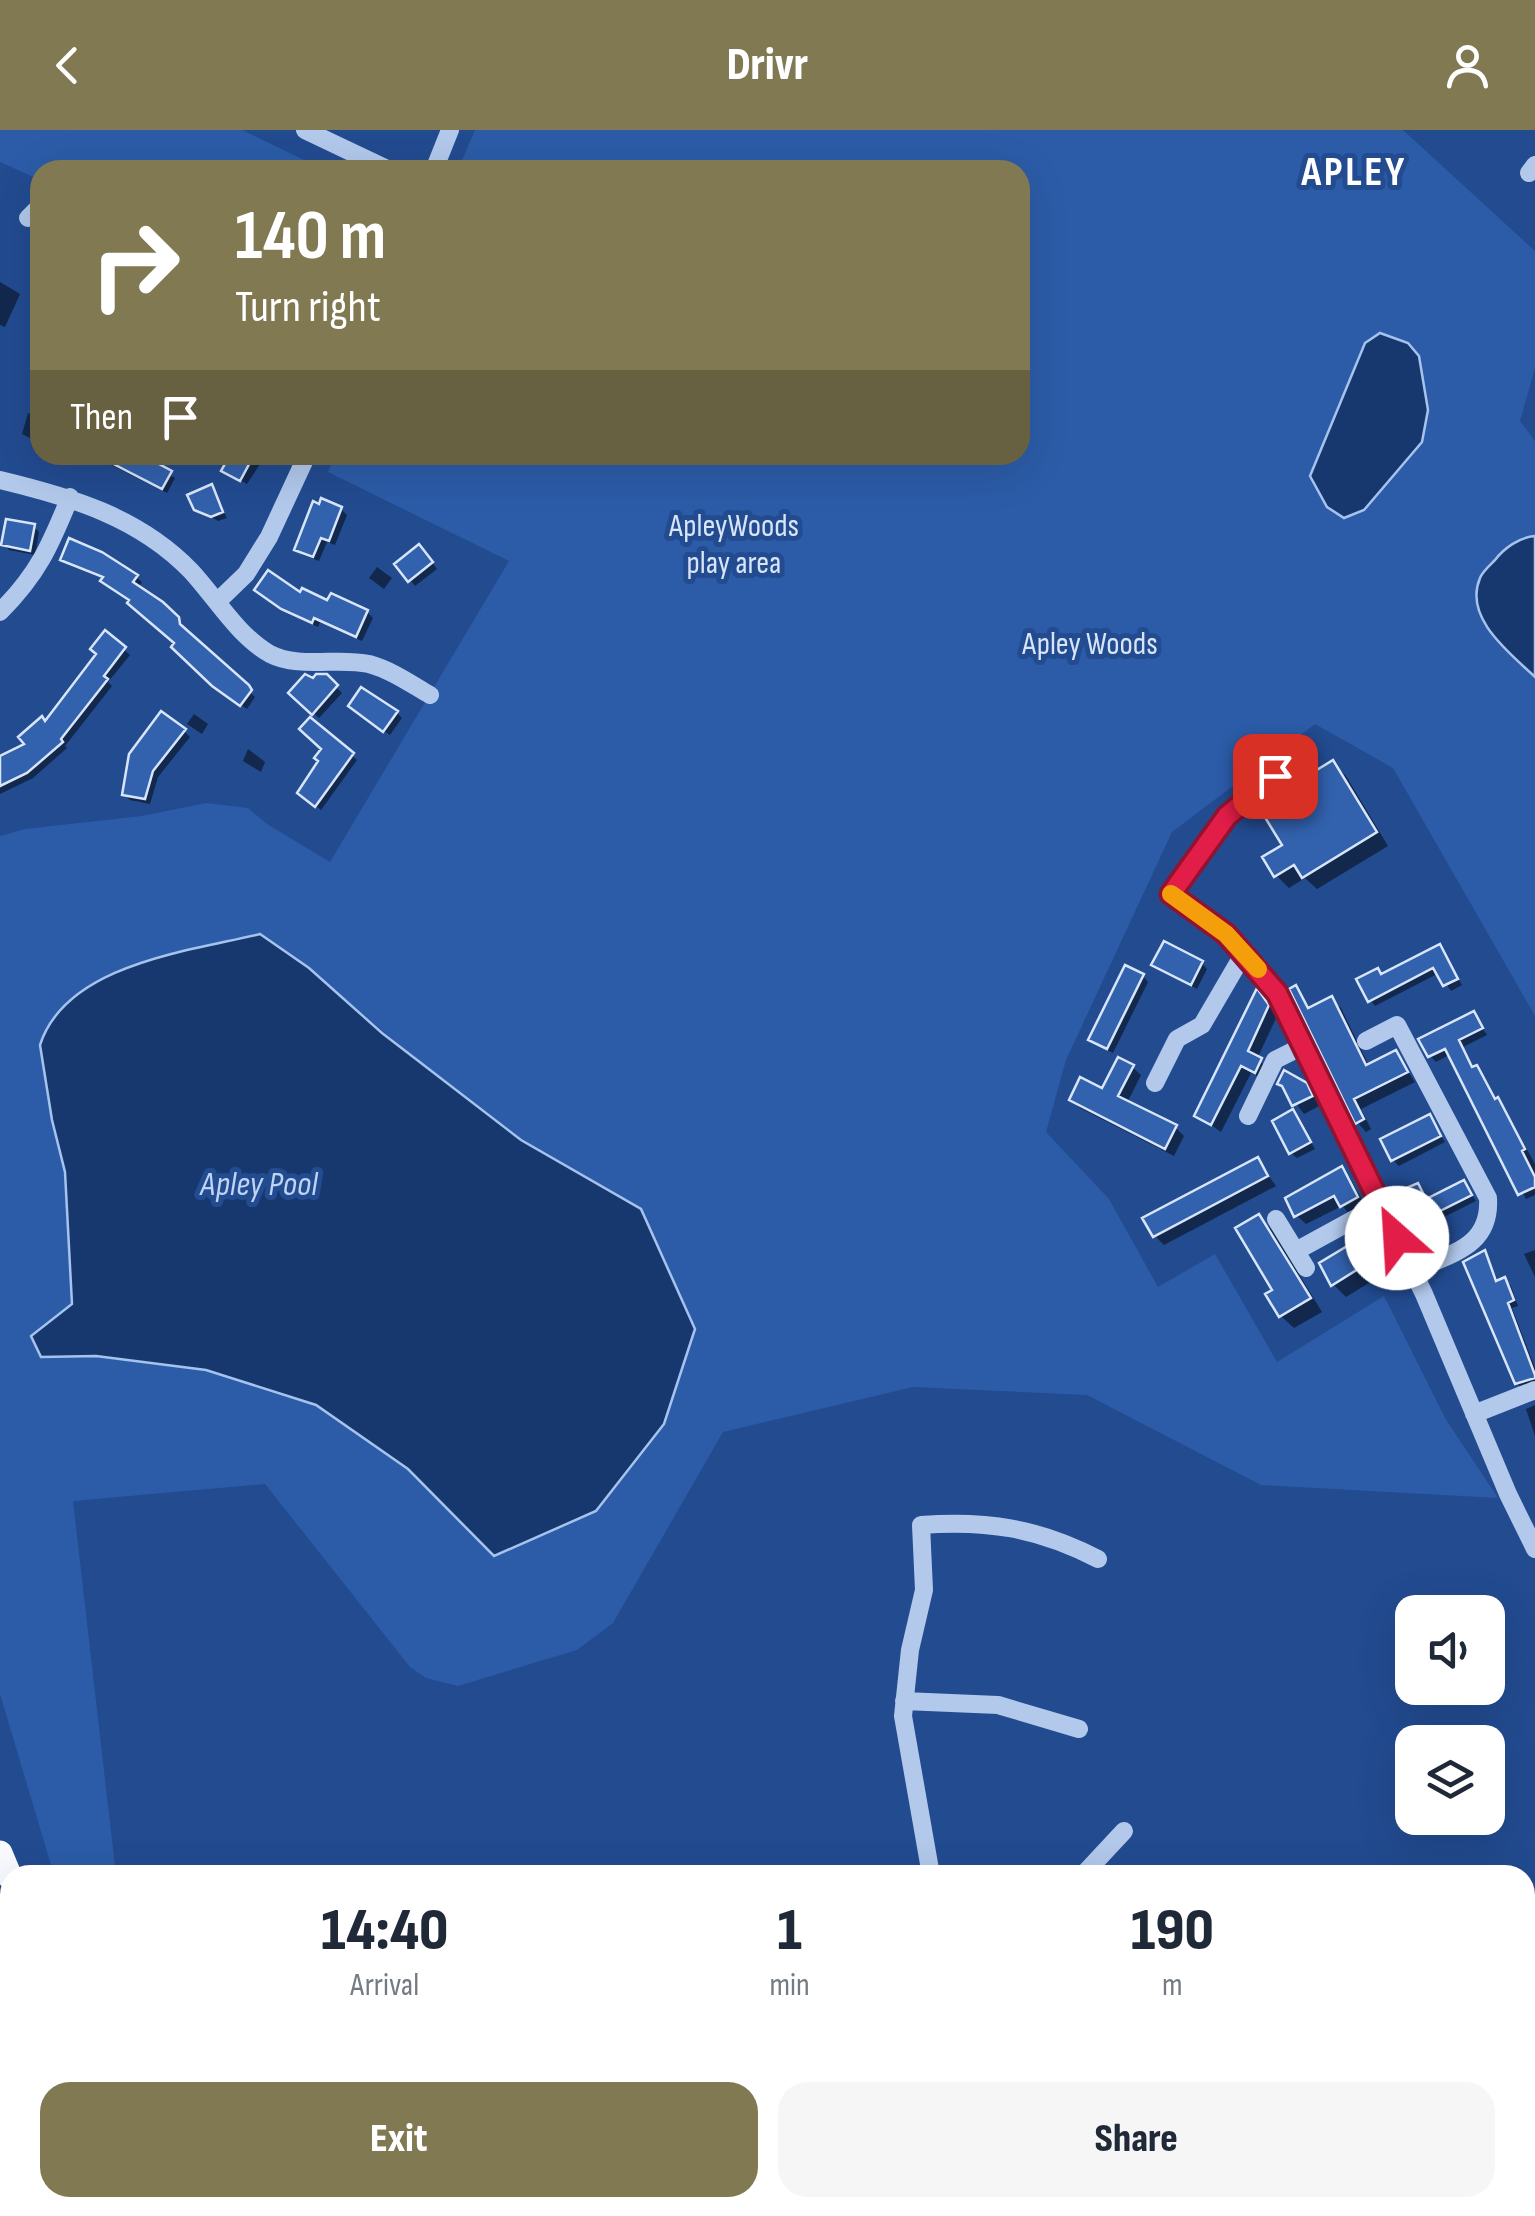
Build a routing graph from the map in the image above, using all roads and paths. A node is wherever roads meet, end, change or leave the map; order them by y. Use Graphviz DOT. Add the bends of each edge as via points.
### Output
graph roads {
  1 [pos="305,130"];
  2 [pos="450,130"];
  3 [pos="368,160"];
  4 [pos="438,160"];
  5 [pos="302,465"];
  6 [pos="0,480"];
  7 [pos="70,497"];
  8 [pos="218,601"];
  9 [pos="0,612"];
  10 [pos="430,696"];
  11 [pos="1275,776"];
  12 [pos="1244,952"];
  13 [pos="1366,1041"];
  14 [pos="1303,1046"];
  15 [pos="1155,1083"];
  16 [pos="1248,1116"];
  17 [pos="1380,1204"];
  18 [pos="1276,1220"];
  19 [pos="1413,1272"];
  20 [pos="1535,1390"];
  21 [pos="1474,1414"];
  22 [pos="1535,1550"];
  23 [pos="1098,1559"];
  24 [pos="904,1701"];
  25 [pos="1079,1729"];
  26 [pos="1124,1830"];
  27 [pos="930,1865"];
  28 [pos="1092,1865"];
  1 -- 3 [label="street"];
  2 -- 4 [label="street"];
  5 -- 8 [label="street" via="269,537 246,574"];
  6 -- 7 [label="street"];
  7 -- 8 [label="street" via="158,542"];
  7 -- 9 [label="street" via="45,557"];
  8 -- 10 [label="street" via="273,655 366,663"];
  11 -- 12 [label="street" via="1227,816 1171,894"];
  12 -- 14 [label="street" via="1277,993"];
  12 -- 15 [label="street" via="1202,1025 1177,1039"];
  13 -- 19 [label="street" via="1397,1025 1488,1198 1484,1232"];
  14 -- 16 [label="street" via="1275,1060"];
  14 -- 17 [label="street"];
  17 -- 18 [label="street" via="1301,1260"];
  17 -- 19 [label="street"];
  19 -- 21 [label="street"];
  20 -- 21 [label="street"];
  21 -- 22 [label="street"];
  23 -- 24 [label="street" via="1007,1527 921,1525 924,1590"];
  24 -- 25 [label="street" via="998,1705"];
  24 -- 27 [label="street"];
  26 -- 28 [label="street"];
}
